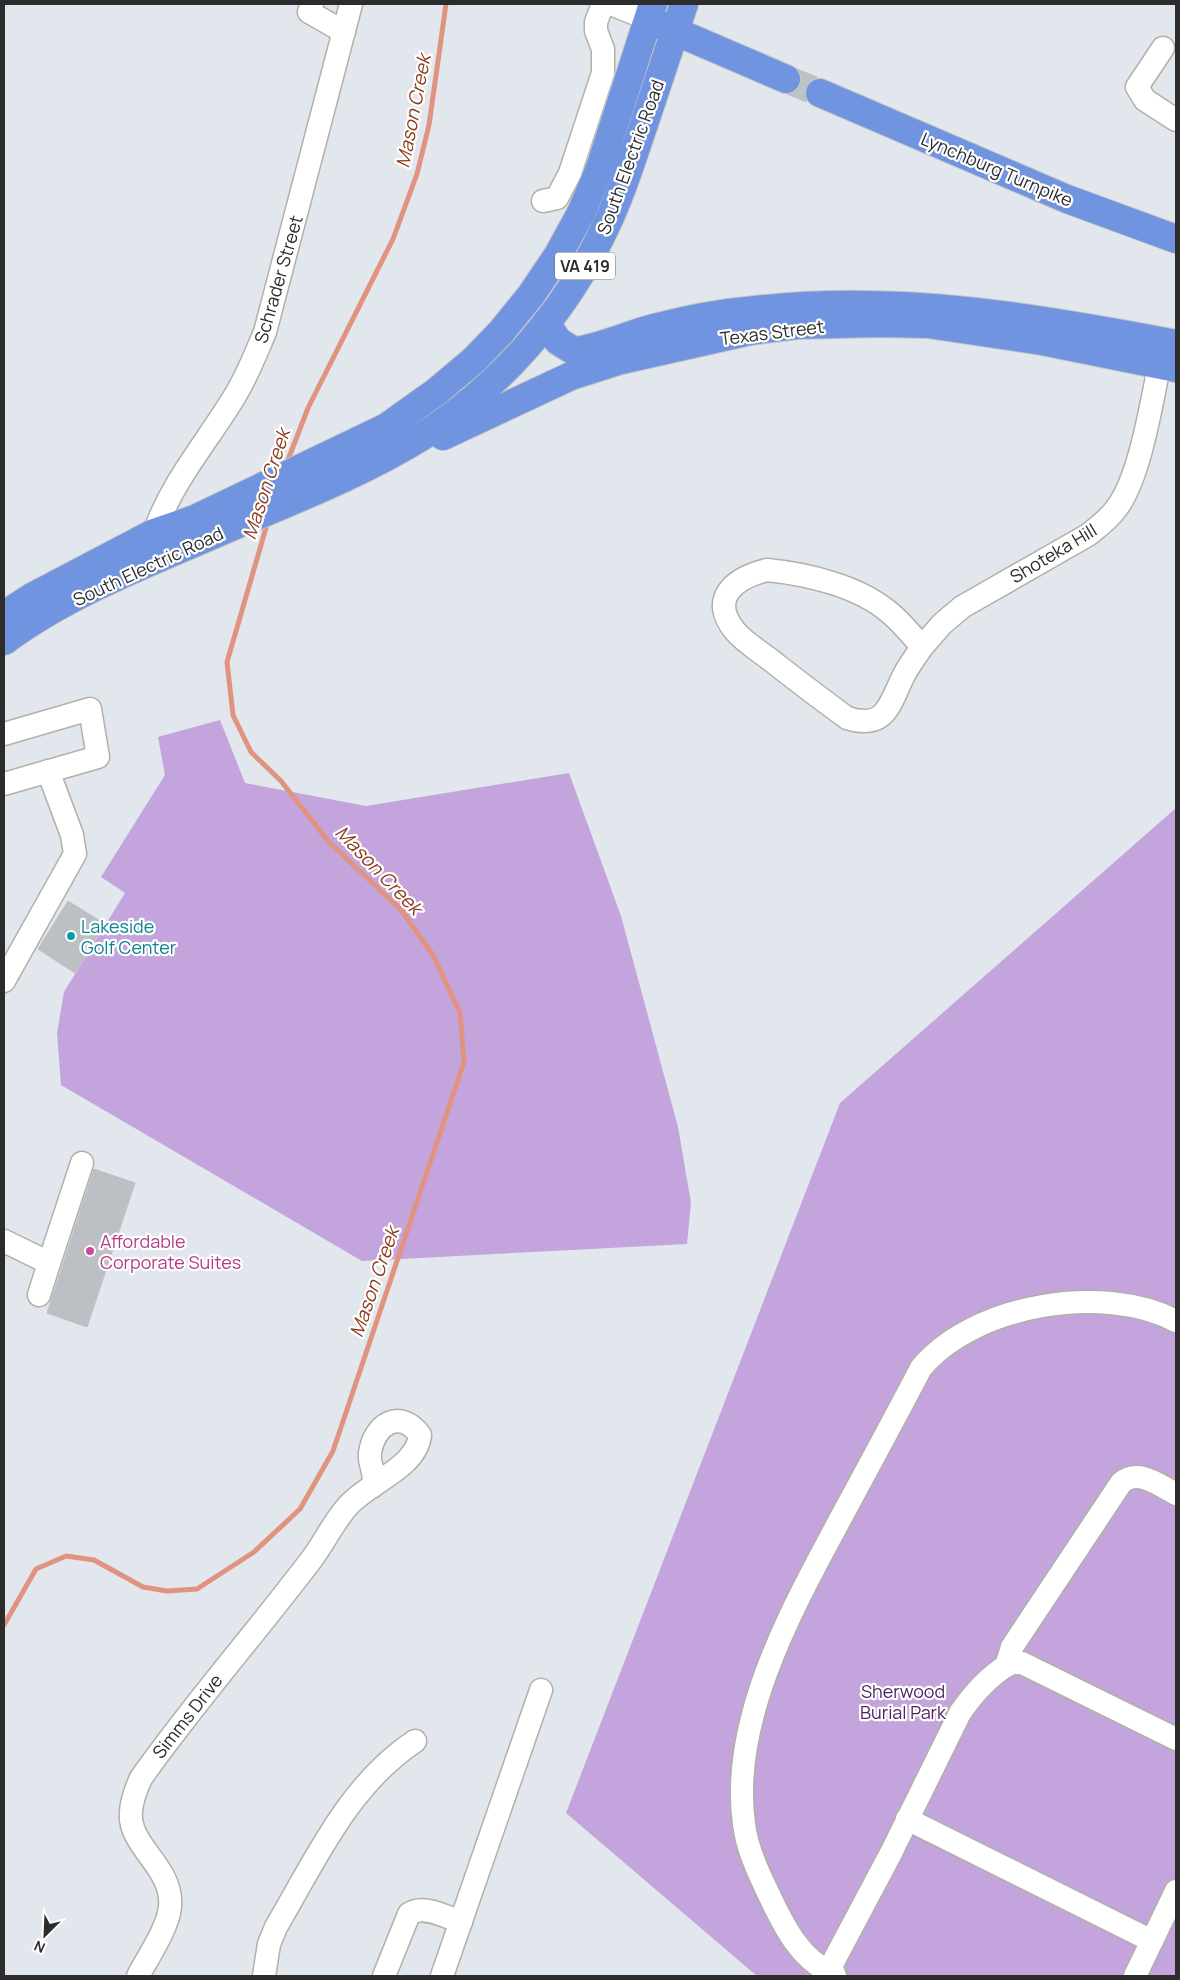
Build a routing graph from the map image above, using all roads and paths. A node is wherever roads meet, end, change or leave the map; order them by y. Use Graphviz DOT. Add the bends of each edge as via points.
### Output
graph roads {
  1 [pos="312,4"];
  2 [pos="351,4"];
  3 [pos="603,4"];
  4 [pos="612,4"];
  5 [pos="684,4"];
  6 [pos="650,12"];
  7 [pos="675,31"];
  8 [pos="344,32"];
  9 [pos="1163,48"];
  10 [pos="786,79"];
  11 [pos="820,93"];
  12 [pos="1176,120"];
  13 [pos="543,201"];
  14 [pos="1176,239"];
  15 [pos="546,323"];
  16 [pos="1169,355"];
  17 [pos="385,457"];
  18 [pos="154,533"];
  19 [pos="4,615"];
  20 [pos="4,641"];
  21 [pos="922,647"];
  22 [pos="4,734"];
  23 [pos="48,771"];
  24 [pos="4,784"];
  25 [pos="4,981"];
  26 [pos="82,1163"];
  27 [pos="4,1241"];
  28 [pos="49,1263"];
  29 [pos="40,1295"];
  30 [pos="1176,1322"];
  31 [pos="372,1487"];
  32 [pos="1176,1494"];
  33 [pos="1006,1666"];
  34 [pos="541,1690"];
  35 [pos="1176,1739"];
  36 [pos="415,1741"];
  37 [pos="907,1819"];
  38 [pos="1176,1891"];
  39 [pos="460,1922"];
  40 [pos="1152,1941"];
  41 [pos="833,1975"];
  42 [pos="138,1976"];
  43 [pos="264,1976"];
  44 [pos="384,1976"];
  45 [pos="442,1976"];
  46 [pos="1134,1976"];
  1 -- 8 [label="street" via="309,12"];
  2 -- 8 [label="street, Schrader Street"];
  3 -- 13 [label="street" via="596,22 603,49 603,73 570,173 557,198"];
  4 -- 6 [label="street"];
  5 -- 7 [label="main road, South Electric Road / VA 419"];
  6 -- 7 [label="main road"];
  6 -- 18 [label="main road, South Electric Road" via="592,186 558,255 531,295 474,360 387,427 195,520"];
  7 -- 10 [label="main road"];
  7 -- 15 [label="main road, South Electric Road / VA 419" via="604,232 586,266"];
  8 -- 18 [label="street, Schrader Street" via="265,332 235,396 169,496"];
  9 -- 12 [label="street" via="1137,87 1145,100"];
  11 -- 14 [label="main road, Lynchburg Turnpike" via="1067,199"];
  15 -- 16 [label="main road, Texas Street" via="558,341 574,351 709,316 802,306 872,303 988,311"];
  15 -- 17 [label="main road, South Electric Road / VA 419" via="481,392 437,426"];
  16 -- 17 [label="main road, Texas Street" via="928,324 797,325 750,331 621,360 571,376 442,437"];
  16 -- 21 [label="street, Shoteka Hill" via="1136,469 1117,509 1088,535 962,607"];
  17 -- 20 [label="main road, South Electric Road" via="102,585"];
  18 -- 19 [label="main road, South Electric Road"];
  21 -- 21 [label="street, Shoteka Hill" via="889,611 862,596 786,572 767,570 752,574 730,588 725,598 723,607 735,631 847,718 861,722 872,721 887,710"];
  22 -- 23 [label="street" via="90,709 98,757"];
  23 -- 24 [label="street"];
  23 -- 25 [label="street" via="72,836 75,854"];
  26 -- 28 [label="street"];
  27 -- 28 [label="street"];
  28 -- 29 [label="street"];
  30 -- 41 [label="street" via="1144,1309 1116,1304 1052,1305 1005,1316 948,1342 921,1368 826,1546 785,1628 767,1673 749,1729 742,1793 748,1840 760,1876 777,1911 805,1956"];
  31 -- 42 [label="street, Simms Drive" via="347,1507 311,1560 141,1778 130,1813 140,1842 168,1884 170,1908"];
  32 -- 33 [label="street" via="1137,1475 1121,1483 1012,1647"];
  33 -- 35 [label="street" via="1022,1663"];
  33 -- 37 [label="street" via="994,1673 960,1713"];
  34 -- 39 [label="street"];
  36 -- 43 [label="street" via="376,1772 332,1830 276,1927 269,1944"];
  37 -- 40 [label="street"];
  37 -- 41 [label="street" via="830,1966"];
  38 -- 40 [label="street"];
  39 -- 44 [label="street" via="422,1910 409,1914"];
  39 -- 45 [label="street"];
  40 -- 46 [label="street"];
}
